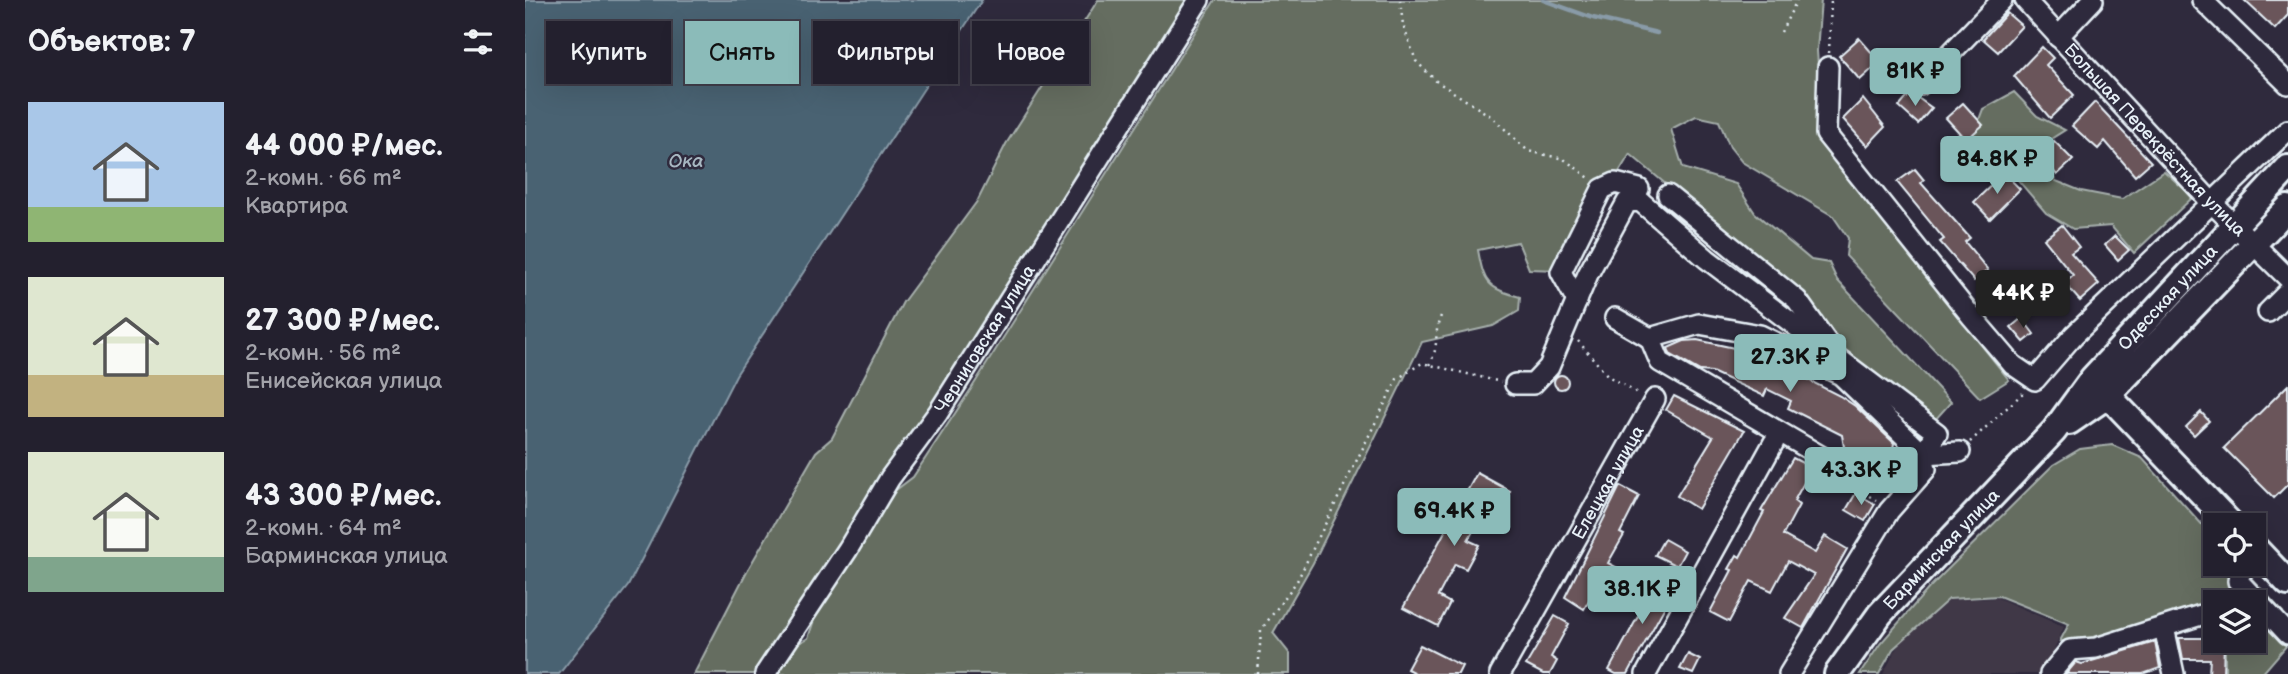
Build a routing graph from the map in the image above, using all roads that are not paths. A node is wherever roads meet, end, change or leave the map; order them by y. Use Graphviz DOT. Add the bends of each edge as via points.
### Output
graph roads {
  1 [pos="1199,0"];
  2 [pos="2002,0"];
  3 [pos="2025,0"];
  4 [pos="2093,0"];
  5 [pos="2202,0"];
  6 [pos="2058,37"];
  7 [pos="1828,66"];
  8 [pos="2288,84"];
  9 [pos="1920,85"];
  10 [pos="2288,130"];
  11 [pos="2288,168"];
  12 [pos="1639,189"];
  13 [pos="1668,195"];
  14 [pos="2213,204"];
  15 [pos="2288,208"];
  16 [pos="2233,225"];
  17 [pos="2254,244"];
  18 [pos="2288,278"];
  19 [pos="2288,292"];
  20 [pos="1577,301"];
  21 [pos="2268,312"];
  22 [pos="1615,318"];
  23 [pos="1650,338"];
  24 [pos="1837,356"];
  25 [pos="1515,384"];
  26 [pos="2100,387"];
  27 [pos="1654,401"];
  28 [pos="1774,442"];
  29 [pos="1960,452"];
  30 [pos="1923,454"];
  31 [pos="2221,513"];
  32 [pos="2266,566"];
  33 [pos="2288,583"];
  34 [pos="2203,615"];
  35 [pos="2266,617"];
  36 [pos="2164,627"];
  37 [pos="2288,634"];
  38 [pos="2172,673"];
  39 [pos="765,674"];
  40 [pos="1500,674"];
  41 [pos="1646,674"];
  42 [pos="1789,674"];
  43 [pos="1837,674"];
  44 [pos="2050,674"];
  1 -- 39 [label="street, Черниговская улица" via="938,413 890,478"];
  2 -- 9 [label="street"];
  3 -- 6 [label="street, Большая Перекрёстная улица"];
  4 -- 6 [label="street"];
  5 -- 8 [label="street"];
  6 -- 14 [label="street, Большая Перекрёстная улица"];
  7 -- 14 [label="street" via="1826,134 1972,317 2013,365 2035,380 2074,335"];
  10 -- 14 [label="street"];
  11 -- 16 [label="main road, Одесская улица"];
  12 -- 20 [label="street" via="1615,183 1602,189 1561,272"];
  13 -- 24 [label="street" via="1797,300"];
  14 -- 16 [label="street, Большая Перекрёстная улица"];
  15 -- 17 [label="main road, Одесская улица"];
  16 -- 17 [label="street, Большая Перекрёстная улица"];
  16 -- 26 [label="main road, Одесская улица"];
  17 -- 18 [label="street, Большая Перекрёстная улица"];
  17 -- 26 [label="main road, Одесская улица"];
  19 -- 21 [label="street"];
  20 -- 24 [label="street" via="1627,202 1640,201 1707,260"];
  20 -- 25 [label="street" via="1549,367 1533,384"];
  22 -- 23 [label="street"];
  23 -- 30 [label="street" via="1699,324 1760,335 1841,375"];
  23 -- 30 [label="street" via="1660,362 1848,472 1888,473"];
  24 -- 30 [label="street" via="1937,433"];
  26 -- 31 [label="main road"];
  26 -- 43 [label="main road, Барминская улица" via="1880,614"];
  27 -- 40 [label="street, Елецкая улица"];
  28 -- 41 [label="street"];
  29 -- 30 [label="street"];
  30 -- 42 [label="street" via="1926,469 1889,511"];
  32 -- 33 [label="main road"];
  34 -- 36 [label="street"];
  35 -- 37 [label="street"];
  36 -- 38 [label="street"];
  36 -- 44 [label="street" via="2096,648 2070,650"];
}
